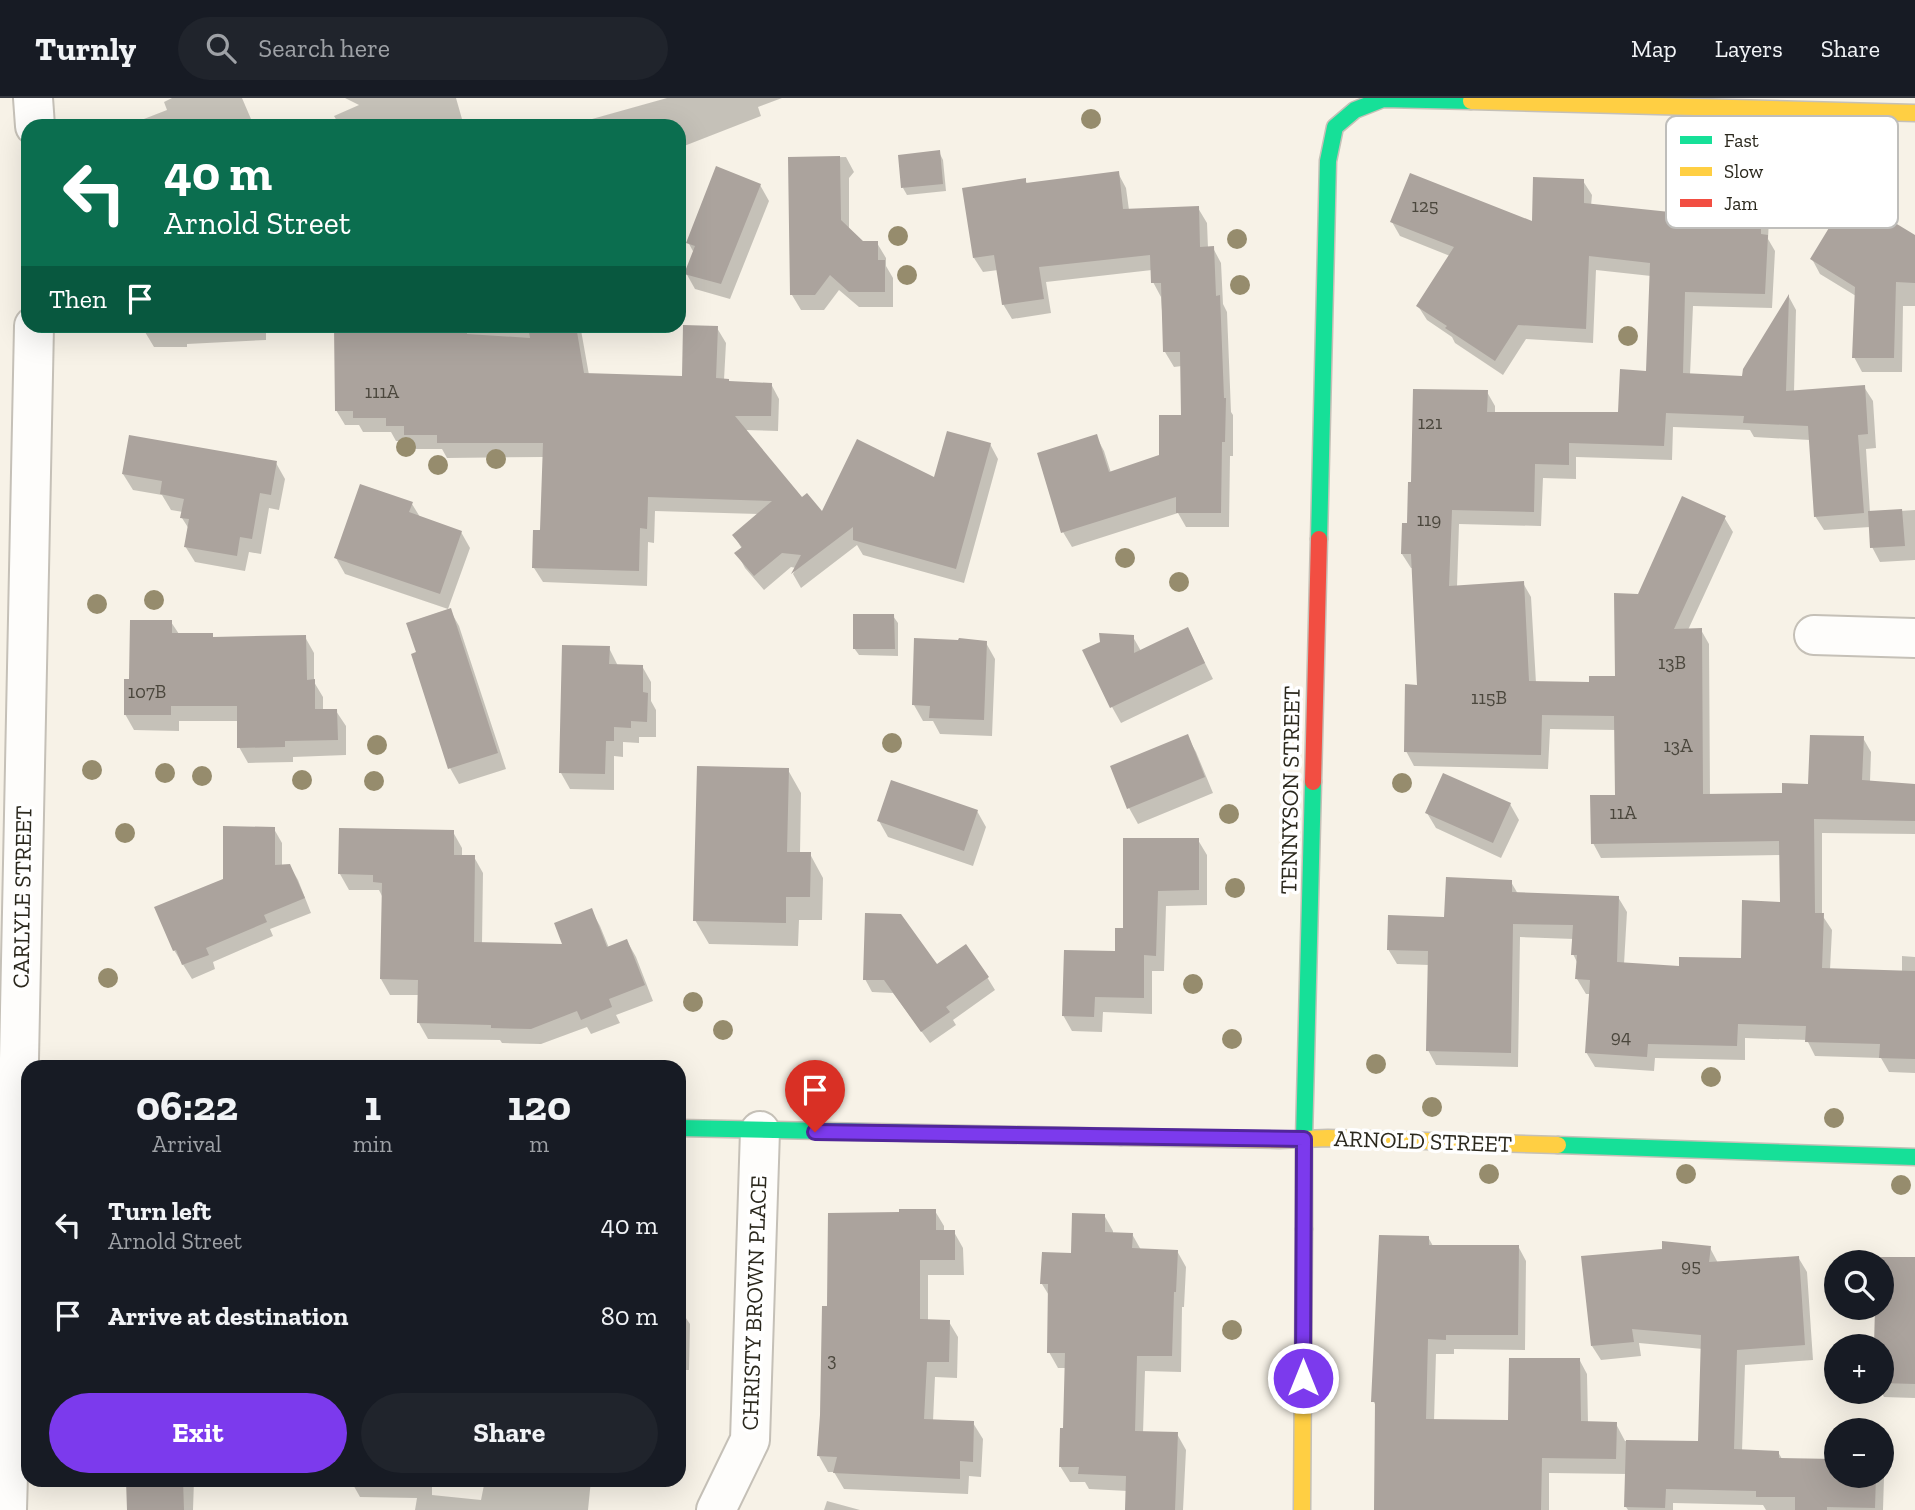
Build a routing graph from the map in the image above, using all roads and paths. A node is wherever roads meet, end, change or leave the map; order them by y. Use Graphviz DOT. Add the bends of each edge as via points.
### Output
graph roads {
  1 [pos="33,98"];
  2 [pos="1382,99"];
  3 [pos="1915,113"];
  4 [pos="34,119"];
  5 [pos="34,333"];
  6 [pos="1814,635"];
  7 [pos="1915,639"];
  8 [pos="24,1060"];
  9 [pos="686,1128"];
  10 [pos="760,1131"];
  11 [pos="1304,1139"];
  12 [pos="1915,1157"];
  13 [pos="21,1158"];
  14 [pos="7,1510"];
  15 [pos="716,1510"];
  16 [pos="1302,1510"];
  1 -- 4 [label="street"];
  2 -- 3 [label="street"];
  2 -- 11 [label="street, TENNYSON STREET" via="1355,110 1335,127 1328,161"];
  5 -- 8 [label="street, CARLYLE STREET"];
  6 -- 7 [label="street"];
  9 -- 10 [label="street, ARNOLD STREET"];
  10 -- 11 [label="street, ARNOLD STREET"];
  10 -- 15 [label="street, CHRISTY BROWN PLACE" via="750,1440"];
  11 -- 12 [label="street, ARNOLD STREET"];
  11 -- 16 [label="street, TENNYSON STREET"];
  13 -- 14 [label="street, CARLYLE STREET"];
}
